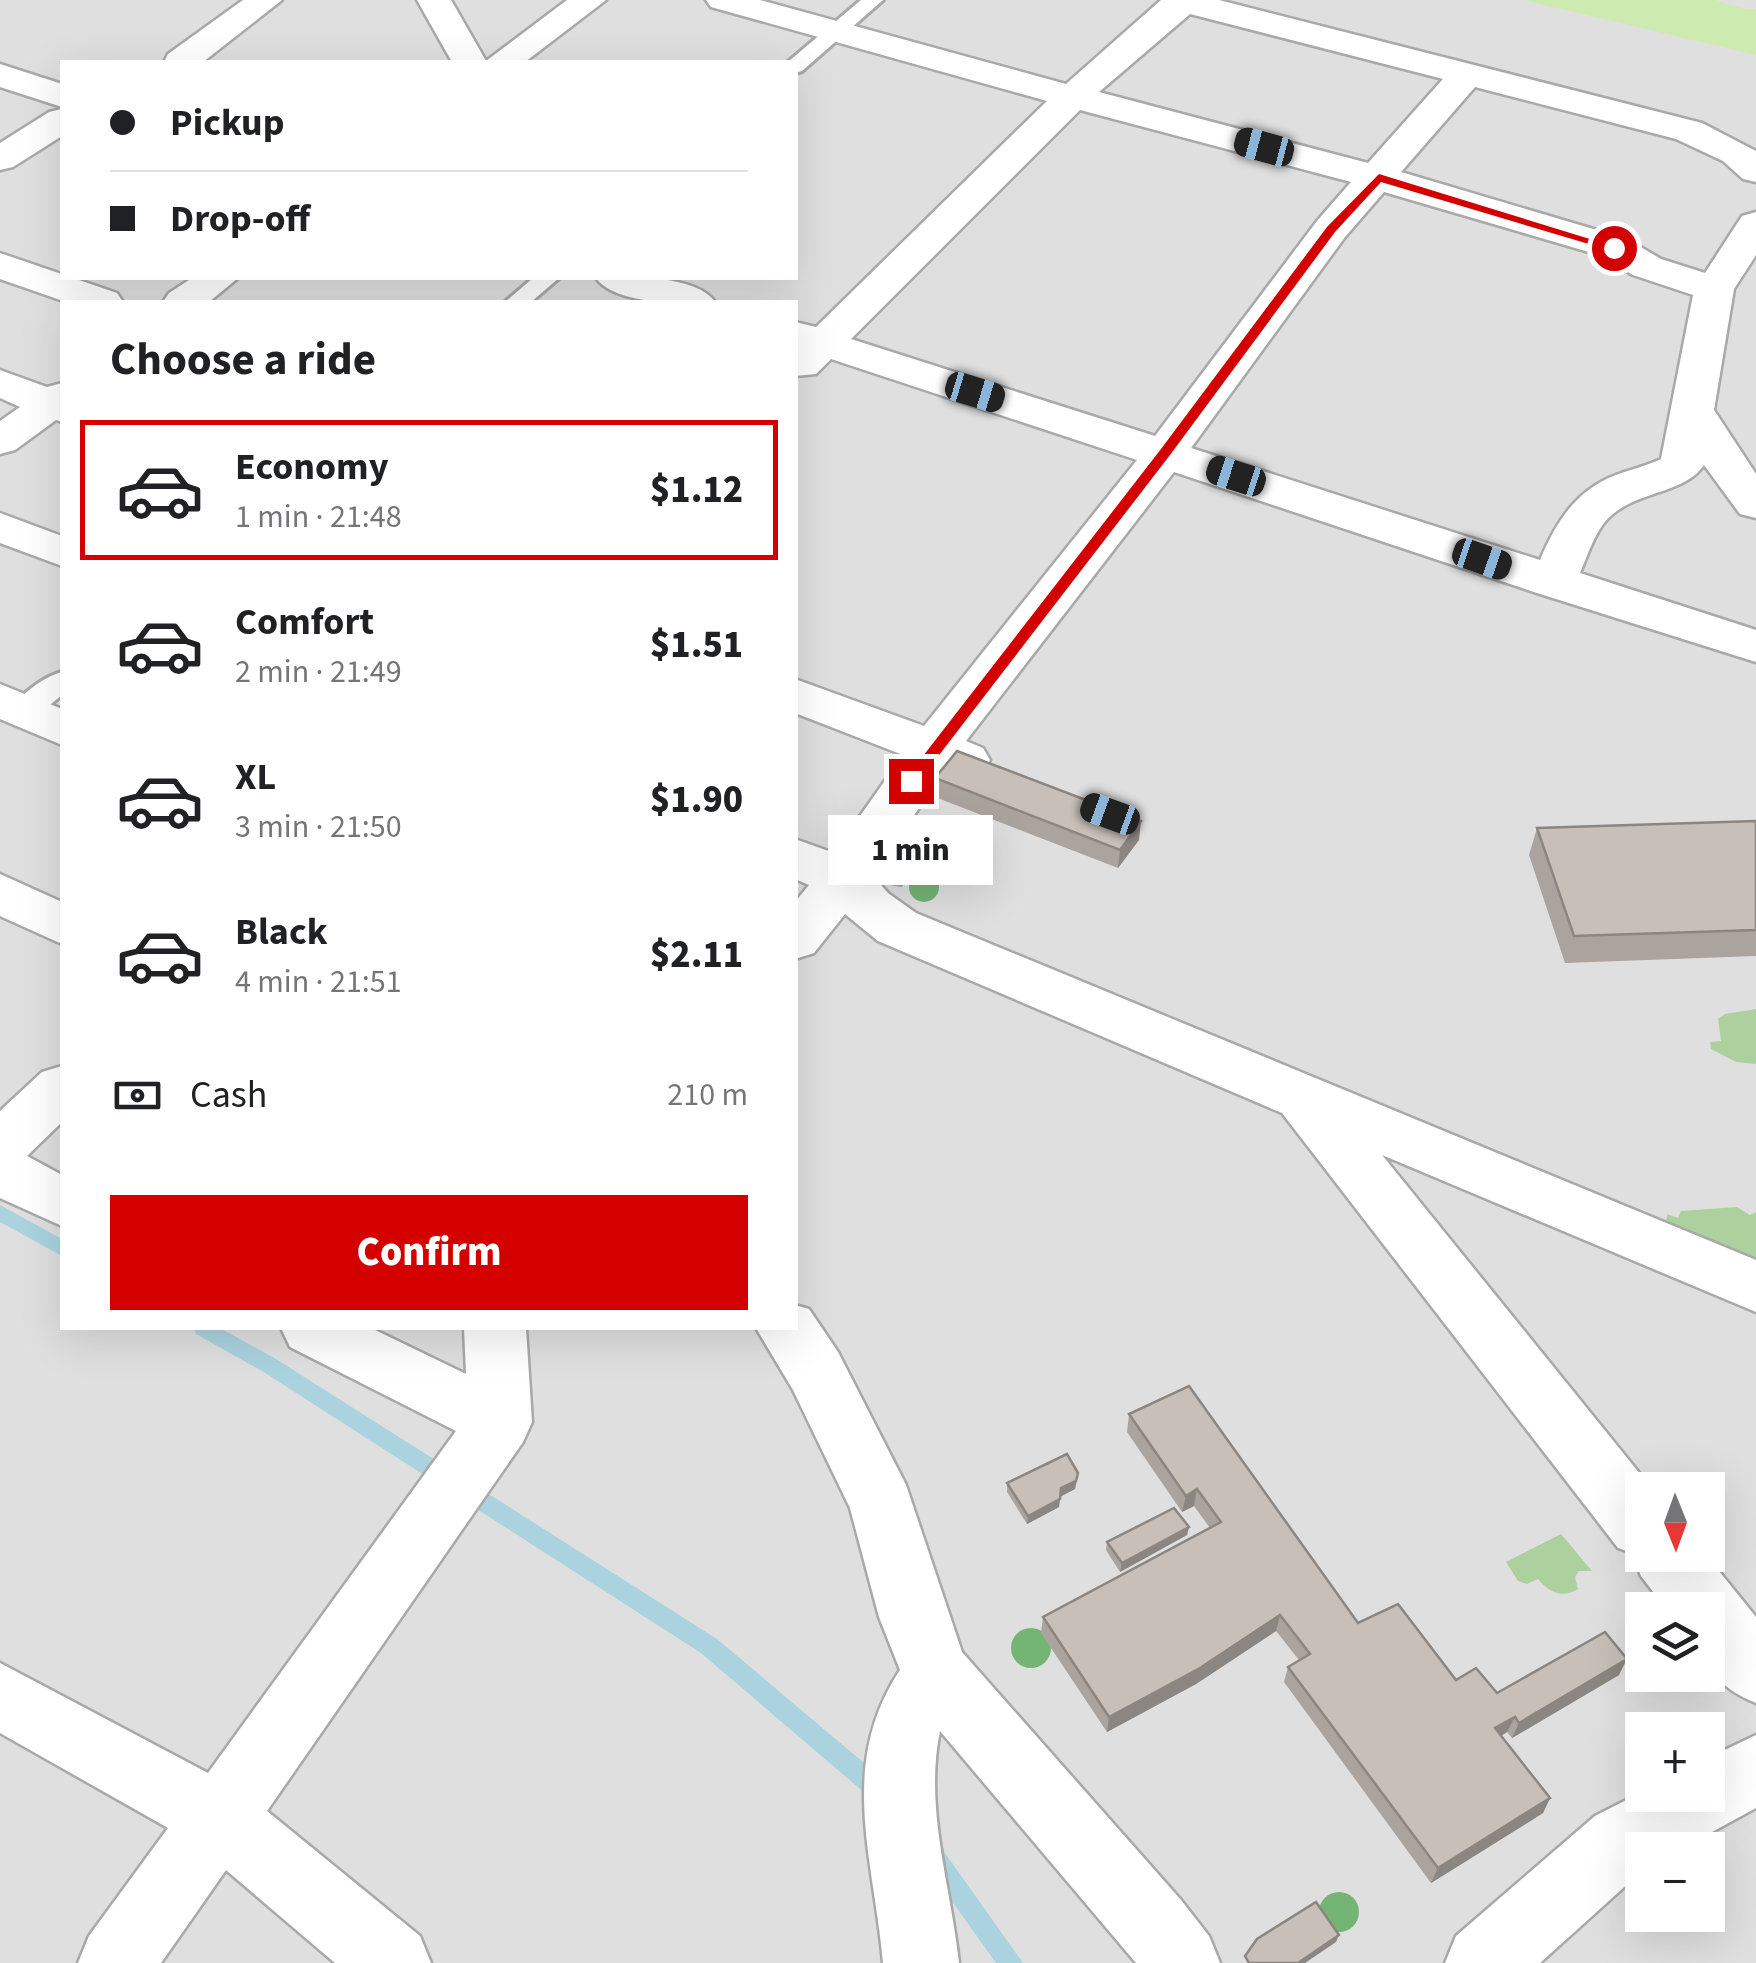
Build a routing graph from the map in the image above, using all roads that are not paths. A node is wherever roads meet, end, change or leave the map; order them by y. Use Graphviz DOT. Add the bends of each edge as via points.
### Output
graph roads {
  1 [pos="265,0"];
  2 [pos="434,0"];
  3 [pos="589,0"];
  4 [pos="723,0"];
  5 [pos="874,0"];
  6 [pos="1182,0"];
  7 [pos="834,33"];
  8 [pos="184,60"];
  9 [pos="468,60"];
  10 [pos="506,60"];
  11 [pos="798,63"];
  12 [pos="1467,74"];
  13 [pos="0,75"];
  14 [pos="60,95"];
  15 [pos="1073,96"];
  16 [pos="60,121"];
  17 [pos="0,159"];
  18 [pos="1756,171"];
  19 [pos="1379,178"];
  20 [pos="1756,224"];
  21 [pos="0,265"];
  22 [pos="215,280"];
  23 [pos="544,280"];
  24 [pos="623,280"];
  25 [pos="1714,289"];
  26 [pos="96,300"];
  27 [pos="186,300"];
  28 [pos="520,300"];
  29 [pos="688,300"];
  30 [pos="804,349"];
  31 [pos="0,383"];
  32 [pos="59,403"];
  33 [pos="1693,411"];
  34 [pos="0,441"];
  35 [pos="1166,452"];
  36 [pos="1756,504"];
  37 [pos="0,527"];
  38 [pos="60,551"];
  39 [pos="1552,582"];
  40 [pos="1756,646"];
  41 [pos="60,683"];
  42 [pos="798,696"];
  43 [pos="22,718"];
  44 [pos="934,749"];
  45 [pos="1004,775"];
  46 [pos="819,868"];
  47 [pos="0,893"];
  48 [pos="60,924"];
  49 [pos="798,930"];
  50 [pos="60,1090"];
  51 [pos="1298,1093"];
  52 [pos="0,1146"];
  53 [pos="0,1170"];
  54 [pos="60,1201"];
  55 [pos="1756,1287"];
  56 [pos="316,1330"];
  57 [pos="495,1330"];
  58 [pos="788,1330"];
  59 [pos="500,1422"];
  60 [pos="1625,1506"];
  61 [pos="1678,1572"];
  62 [pos="1756,1670"];
  63 [pos="936,1674"];
  64 [pos="0,1696"];
  65 [pos="1756,1770"];
  66 [pos="221,1818"];
  67 [pos="116,1963"];
  68 [pos="393,1963"];
  69 [pos="921,1963"];
  70 [pos="1182,1963"];
  71 [pos="1482,1963"];
  1 -- 8 [label="street"];
  2 -- 9 [label="street"];
  3 -- 10 [label="street"];
  4 -- 7 [label="street"];
  5 -- 7 [label="lane"];
  6 -- 12 [label="street"];
  6 -- 15 [label="street"];
  7 -- 11 [label="lane"];
  7 -- 15 [label="street"];
  12 -- 18 [label="street" via="1689,131 1736,152"];
  12 -- 19 [label="street"];
  13 -- 14 [label="street"];
  15 -- 19 [label="street"];
  15 -- 30 [label="street"];
  16 -- 17 [label="street"];
  19 -- 25 [label="street" via="1614,248 1663,274"];
  19 -- 35 [label="street" via="1331,230"];
  20 -- 25 [label="street"];
  21 -- 26 [label="street"];
  22 -- 27 [label="street"];
  23 -- 28 [label="lane"];
  24 -- 29 [label="street"];
  25 -- 33 [label="street"];
  30 -- 35 [label="street"];
  31 -- 32 [label="street"];
  32 -- 34 [label="street"];
  33 -- 36 [label="street"];
  33 -- 39 [label="street" via="1682,464 1585,512"];
  35 -- 39 [label="street"];
  35 -- 44 [label="street"];
  37 -- 38 [label="street"];
  39 -- 40 [label="street"];
  41 -- 43 [label="lane"];
  42 -- 44 [label="street"];
  44 -- 45 [label="street"];
  44 -- 46 [label="street"];
  46 -- 49 [label="street"];
  46 -- 51 [label="street" via="897,926"];
  47 -- 48 [label="street"];
  50 -- 52 [label="street"];
  51 -- 55 [label="street"];
  51 -- 60 [label="street"];
  53 -- 54 [label="street"];
  56 -- 59 [label="street"];
  57 -- 59 [label="street"];
  58 -- 63 [label="street" via="883,1506"];
  59 -- 66 [label="street"];
  61 -- 62 [label="street"];
  63 -- 69 [label="street" via="906,1727 900,1762 900,1812"];
  63 -- 70 [label="street"];
  64 -- 66 [label="street"];
  65 -- 71 [label="street" via="1621,1842"];
  66 -- 67 [label="street"];
  66 -- 68 [label="street"];
}
